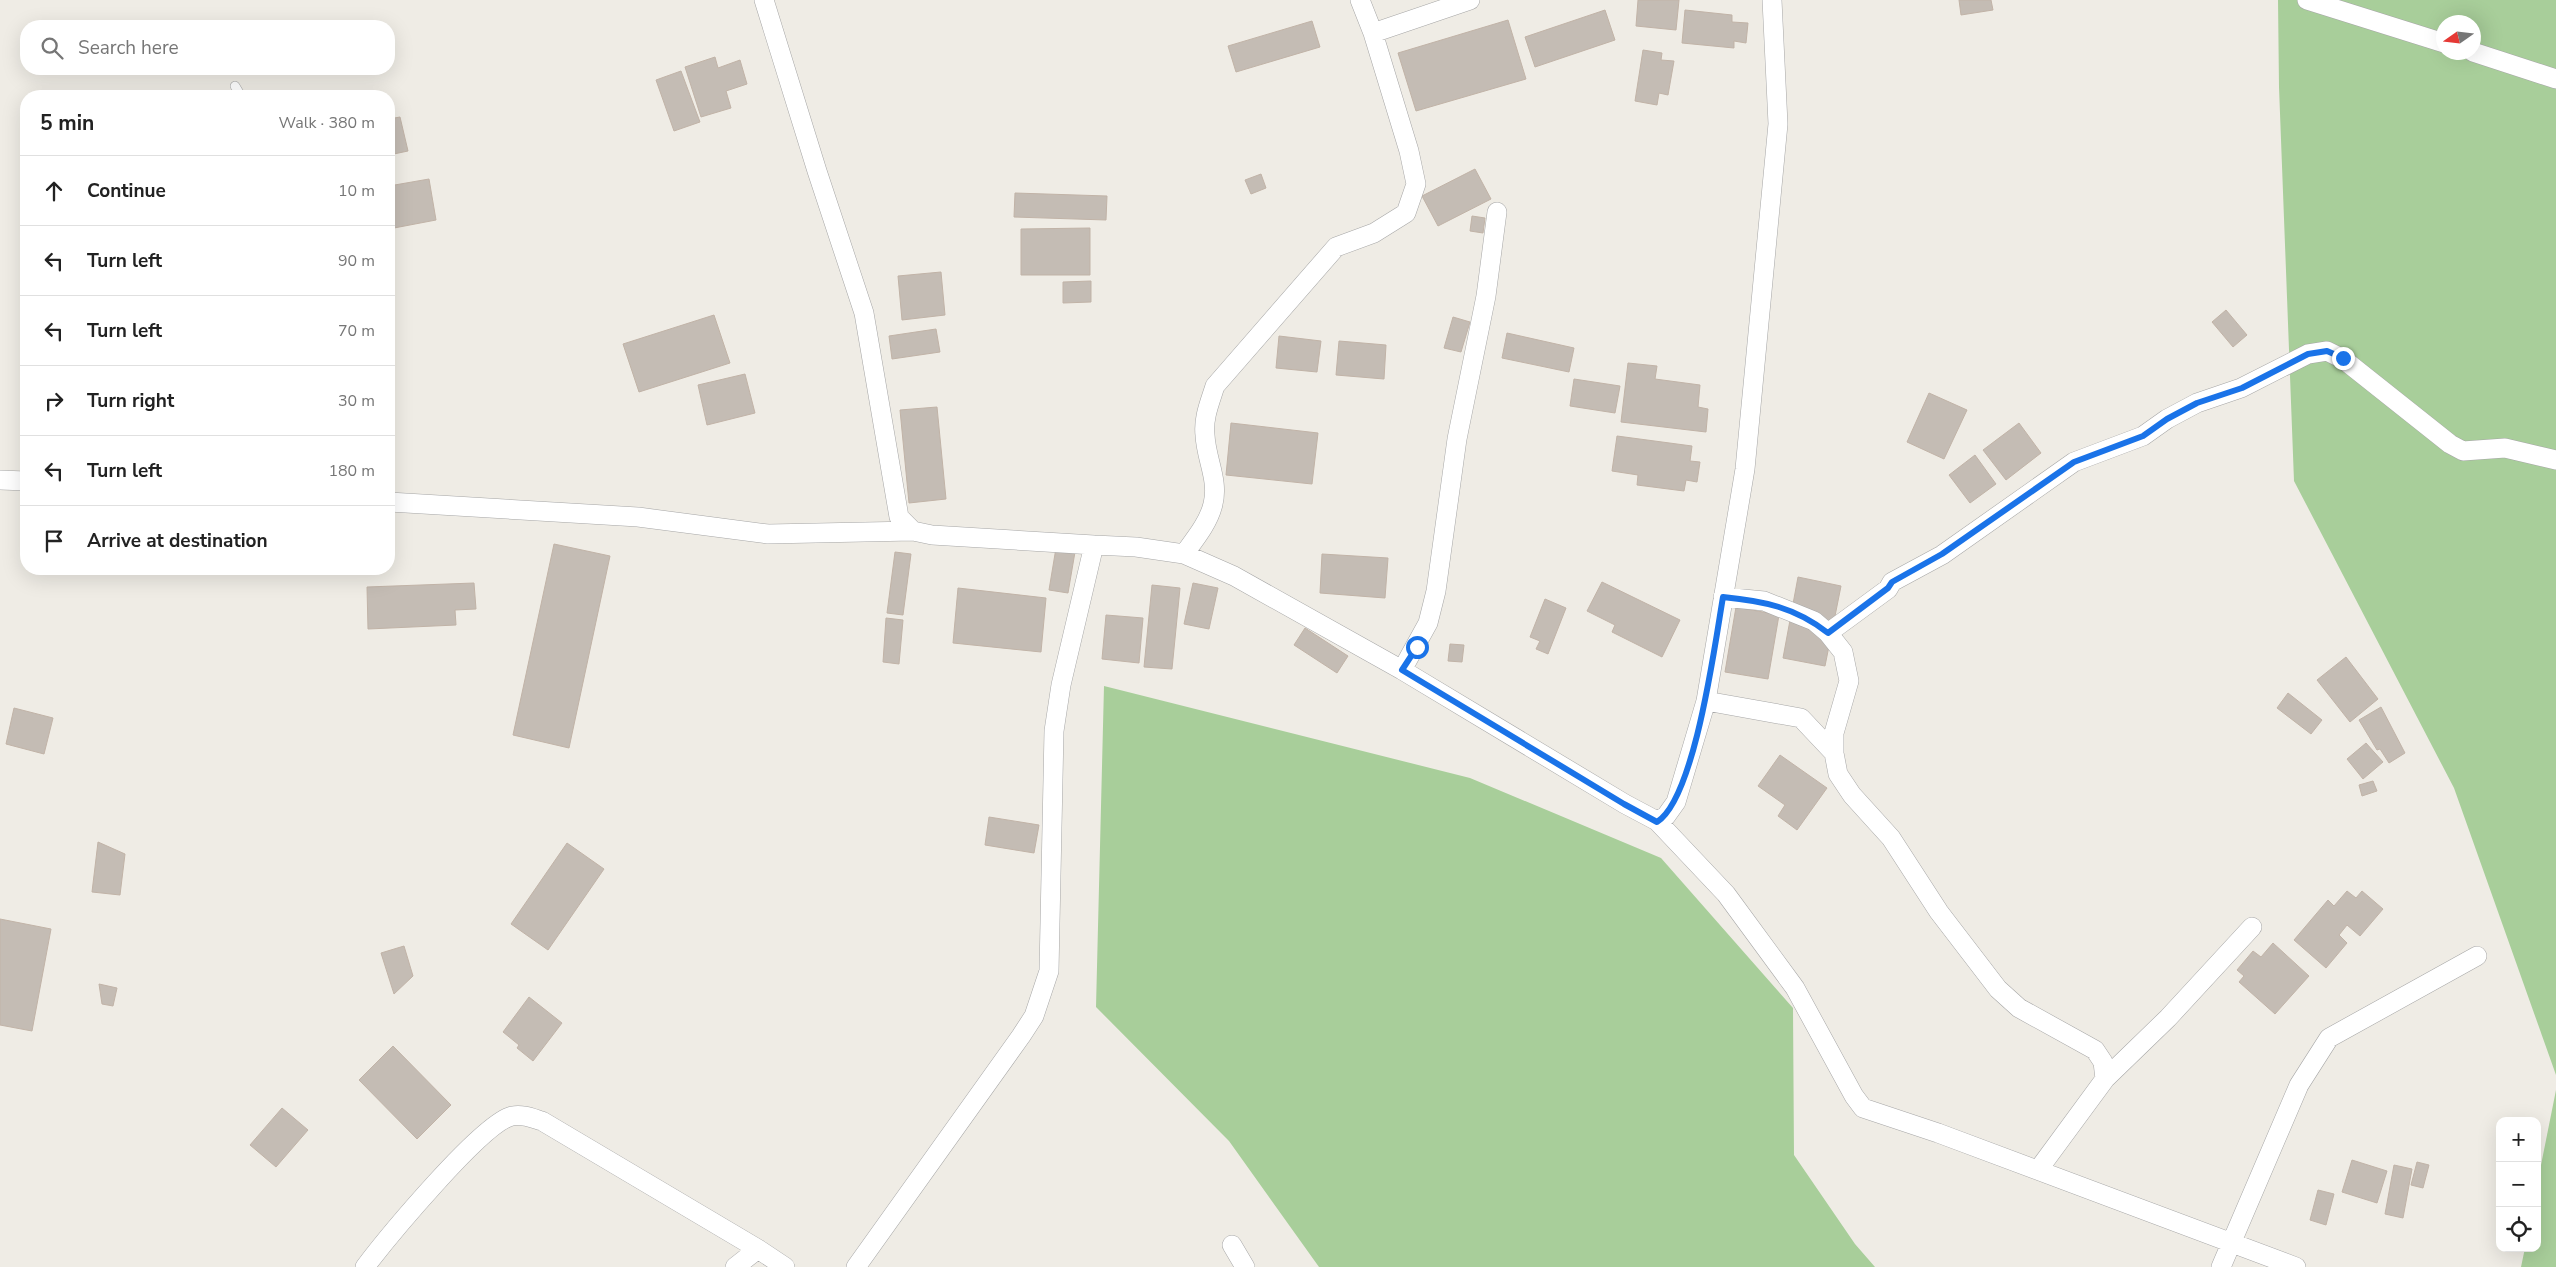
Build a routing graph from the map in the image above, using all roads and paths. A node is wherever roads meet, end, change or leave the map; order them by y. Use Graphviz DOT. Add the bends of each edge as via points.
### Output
graph roads {
  1 [pos="764,0"];
  2 [pos="1360,0"];
  3 [pos="1470,0"];
  4 [pos="1772,0"];
  5 [pos="2307,0"];
  6 [pos="1373,33"];
  7 [pos="2436,40"];
  8 [pos="2481,55"];
  9 [pos="2556,78"];
  10 [pos="235,86"];
  11 [pos="237,90"];
  12 [pos="1497,212"];
  13 [pos="2556,460"];
  14 [pos="0,480"];
  15 [pos="20,481"];
  16 [pos="395,502"];
  17 [pos="913,531"];
  18 [pos="1094,545"];
  19 [pos="1184,554"];
  20 [pos="1723,597"];
  21 [pos="1828,633"];
  22 [pos="1402,670"];
  23 [pos="1706,701"];
  24 [pos="1834,753"];
  25 [pos="1657,822"];
  26 [pos="2252,927"];
  27 [pos="2477,956"];
  28 [pos="2105,1079"];
  29 [pos="2038,1170"];
  30 [pos="2230,1243"];
  31 [pos="1232,1245"];
  32 [pos="758,1249"];
  33 [pos="366,1267"];
  34 [pos="735,1267"];
  35 [pos="785,1267"];
  36 [pos="856,1267"];
  37 [pos="1245,1267"];
  38 [pos="2221,1267"];
  39 [pos="2296,1267"];
  1 -- 17 [label="street" via="864,313 899,517"];
  2 -- 6 [label="street"];
  3 -- 6 [label="street"];
  4 -- 20 [label="street" via="1778,124 1745,469"];
  5 -- 7 [label="street"];
  6 -- 19 [label="street" via="1416,184 1406,212 1374,233 1336,247 1215,386 1204,434 1215,481 1213,503 1208,518"];
  8 -- 9 [label="street"];
  10 -- 11 [label="lane"];
  12 -- 22 [label="street" via="1484,305 1457,439 1436,591 1428,623"];
  13 -- 21 [label="street" via="2505,448 2463,451 2343,358 2327,351 2308,354 2242,388 2197,403 2143,436 2074,462 1942,554 1892,582"];
  14 -- 15 [label="street"];
  16 -- 17 [label="street" via="638,517 768,534"];
  17 -- 18 [label="street" via="932,535"];
  18 -- 19 [label="street"];
  18 -- 36 [label="street" via="1061,685 1054,731 1051,937 1049,971 1042,995 1021,1036"];
  19 -- 22 [label="street" via="1234,576"];
  20 -- 21 [label="street" via="1764,601 1814,622"];
  20 -- 23 [label="street"];
  21 -- 24 [label="street" via="1843,652 1848,681 1834,733"];
  22 -- 25 [label="street"];
  23 -- 24 [label="street" via="1801,718"];
  23 -- 25 [label="street" via="1676,802"];
  24 -- 28 [label="street" via="1838,774 1852,795 1891,838 1939,912 1998,989 2019,1008 2095,1050 2103,1062"];
  25 -- 29 [label="street" via="1726,894 1789,980 1863,1108"];
  26 -- 28 [label="street" via="2168,1018"];
  27 -- 30 [label="street" via="2329,1038 2299,1085"];
  28 -- 29 [label="street"];
  29 -- 30 [label="street"];
  30 -- 38 [label="street"];
  30 -- 39 [label="street"];
  31 -- 37 [label="street"];
  32 -- 33 [label="street" via="542,1121 511,1116 480,1137 431,1188"];
  32 -- 34 [label="street"];
  32 -- 35 [label="street"];
}
